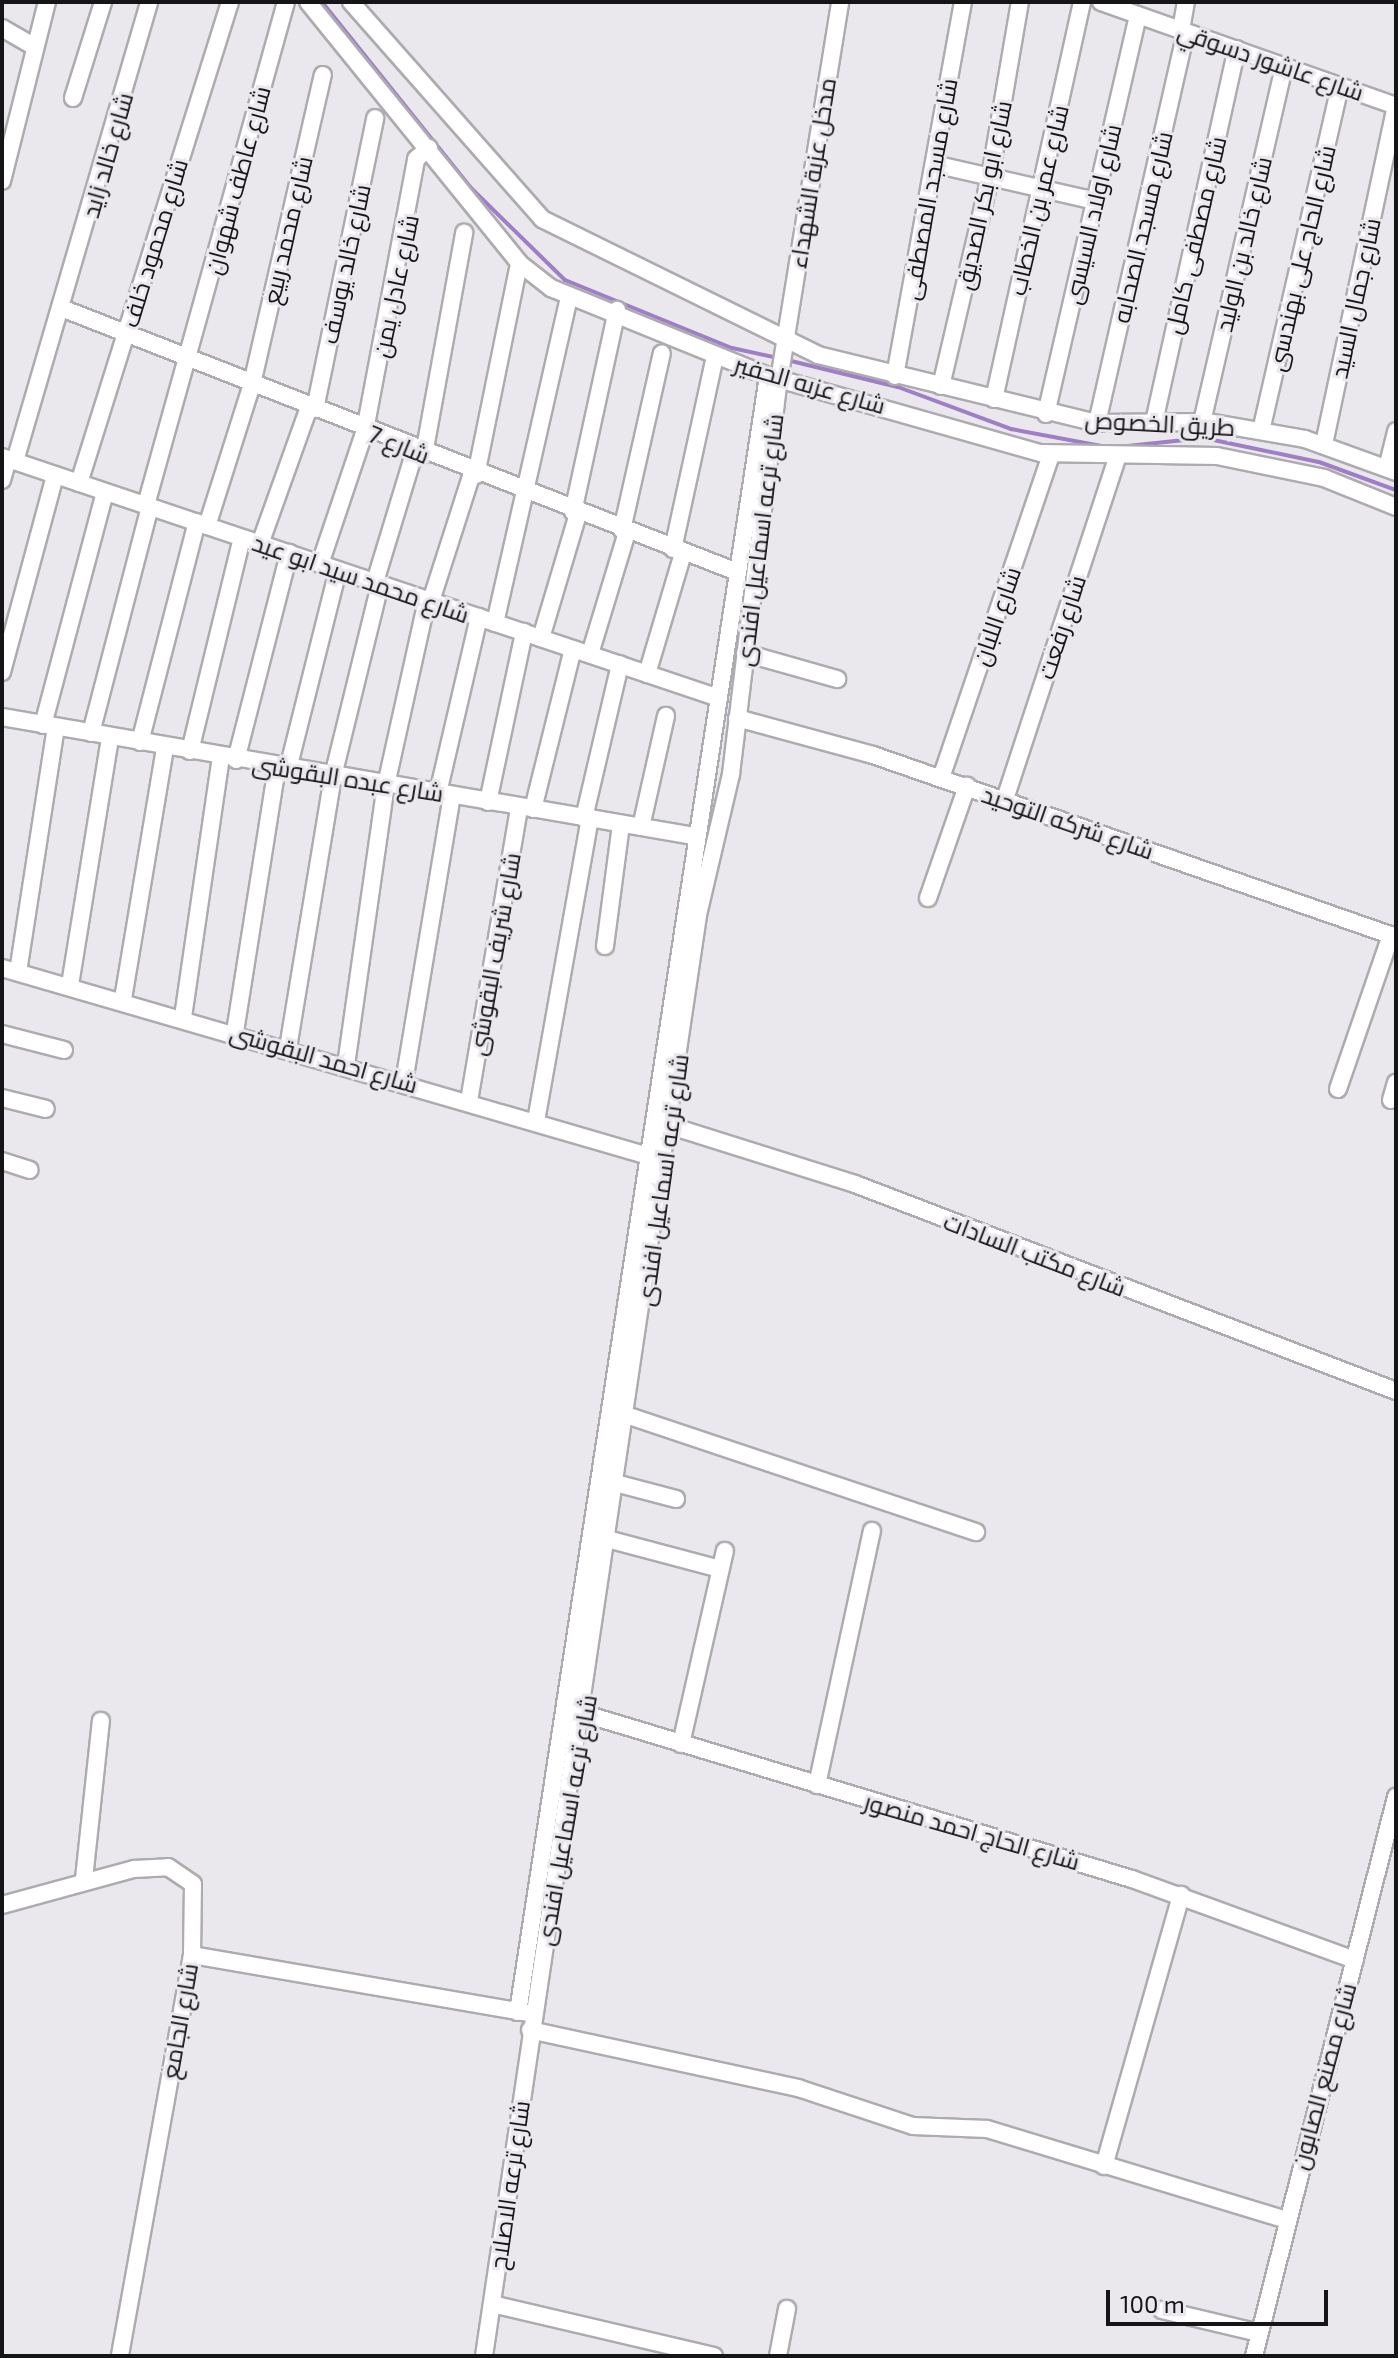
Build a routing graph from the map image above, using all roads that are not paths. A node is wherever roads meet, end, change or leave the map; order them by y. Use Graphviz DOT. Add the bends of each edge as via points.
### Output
graph roads {
  1 [pos="47,2"];
  2 [pos="103,2"];
  3 [pos="149,2"];
  4 [pos="230,2"];
  5 [pos="286,2"];
  6 [pos="308,2"];
  7 [pos="351,2"];
  8 [pos="840,2"];
  9 [pos="963,2"];
  10 [pos="1020,2"];
  11 [pos="1082,2"];
  12 [pos="1101,2"];
  13 [pos="1186,2"];
  14 [pos="1118,5"];
  15 [pos="1138,15"];
  16 [pos="2,28"];
  17 [pos="1184,31"];
  18 [pos="33,46"];
  19 [pos="1237,49"];
  20 [pos="1284,66"];
  21 [pos="323,75"];
  22 [pos="1340,85"];
  23 [pos="73,98"];
  24 [pos="1396,106"];
  25 [pos="375,118"];
  26 [pos="429,148"];
  27 [pos="934,164"];
  28 [pos="990,177"];
  29 [pos="2,181"];
  30 [pos="1041,188"];
  31 [pos="1095,201"];
  32 [pos="464,233"];
  33 [pos="519,263"];
  34 [pos="569,296"];
  35 [pos="64,309"];
  36 [pos="617,310"];
  37 [pos="126,334"];
  38 [pos="785,341"];
  39 [pos="662,353"];
  40 [pos="715,356"];
  41 [pos="188,359"];
  42 [pos="895,376"];
  43 [pos="775,377"];
  44 [pos="252,384"];
  45 [pos="941,386"];
  46 [pos="994,399"];
  47 [pos="312,408"];
  48 [pos="1046,414"];
  49 [pos="1154,422"];
  50 [pos="1202,422"];
  51 [pos="1097,423"];
  52 [pos="365,430"];
  53 [pos="1261,431"];
  54 [pos="1396,431"];
  55 [pos="1324,444"];
  56 [pos="420,452"];
  57 [pos="1051,455"];
  58 [pos="1118,456"];
  59 [pos="8,459"];
  60 [pos="1392,470"];
  61 [pos="474,474"];
  62 [pos="55,475"];
  63 [pos="2,480"];
  64 [pos="79,483"];
  65 [pos="105,492"];
  66 [pos="528,495"];
  67 [pos="148,506"];
  68 [pos="1396,507"];
  69 [pos="575,513"];
  70 [pos="202,524"];
  71 [pos="625,531"];
  72 [pos="242,538"];
  73 [pos="260,544"];
  74 [pos="678,551"];
  75 [pos="289,553"];
  76 [pos="320,564"];
  77 [pos="338,570"];
  78 [pos="737,572"];
  79 [pos="377,583"];
  80 [pos="429,600"];
  81 [pos="487,620"];
  82 [pos="524,632"];
  83 [pos="541,638"];
  84 [pos="573,649"];
  85 [pos="745,653"];
  86 [pos="590,654"];
  87 [pos="620,664"];
  88 [pos="2,672"];
  89 [pos="647,674"];
  90 [pos="837,679"];
  91 [pos="719,698"];
  92 [pos="666,716"];
  93 [pos="2,717"];
  94 [pos="737,718"];
  95 [pos="50,726"];
  96 [pos="91,733"];
  97 [pos="110,737"];
  98 [pos="140,742"];
  99 [pos="165,747"];
  100 [pos="190,751"];
  101 [pos="228,758"];
  102 [pos="283,768"];
  103 [pos="333,776"];
  104 [pos="941,778"];
  105 [pos="386,785"];
  106 [pos="967,786"];
  107 [pos="445,794"];
  108 [pos="1005,799"];
  109 [pos="488,802"];
  110 [pos="526,808"];
  111 [pos="587,818"];
  112 [pos="621,824"];
  113 [pos="641,827"];
  114 [pos="694,836"];
  115 [pos="928,898"];
  116 [pos="1393,936"];
  117 [pos="605,946"];
  118 [pos="10,970"];
  119 [pos="70,985"];
  120 [pos="123,999"];
  121 [pos="183,1017"];
  122 [pos="235,1032"];
  123 [pos="2,1034"];
  124 [pos="288,1048"];
  125 [pos="64,1050"];
  126 [pos="346,1065"];
  127 [pos="404,1082"];
  128 [pos="1338,1089"];
  129 [pos="2,1098"];
  130 [pos="469,1101"];
  131 [pos="46,1109"];
  132 [pos="536,1121"];
  133 [pos="671,1126"];
  134 [pos="645,1155"];
  135 [pos="2,1161"];
  136 [pos="30,1170"];
  137 [pos="633,1238"];
  138 [pos="652,1242"];
  139 [pos="1396,1391"];
  140 [pos="629,1416"];
  141 [pos="619,1484"];
  142 [pos="676,1499"];
  143 [pos="872,1531"];
  144 [pos="976,1532"];
  145 [pos="611,1540"];
  146 [pos="725,1551"];
  147 [pos="720,1569"];
  148 [pos="585,1714"];
  149 [pos="101,1721"];
  150 [pos="681,1744"];
  151 [pos="817,1785"];
  152 [pos="1396,1797"];
  153 [pos="84,1879"];
  154 [pos="1181,1895"];
  155 [pos="2,1905"];
  156 [pos="192,1955"];
  157 [pos="1355,1960"];
  158 [pos="527,2019"];
  159 [pos="1104,2166"];
  160 [pos="1284,2219"];
  161 [pos="492,2304"];
  162 [pos="787,2309"];
  163 [pos="1162,2310"];
  164 [pos="1259,2333"];
  165 [pos="120,2356"];
  166 [pos="484,2356"];
  167 [pos="714,2356"];
  168 [pos="778,2356"];
  169 [pos="1254,2356"];
  1 -- 18 [label="street"];
  2 -- 23 [label="street"];
  3 -- 35 [label="street, شارع خالد زايد"];
  4 -- 37 [label="street, شارع محمود خلف"];
  5 -- 41 [label="street, شارع عاطف شهوان"];
  6 -- 26 [label="street, شارع عزبه الحفير"];
  7 -- 38 [label="street, شارع عزبه الحفير" via="542,219"];
  8 -- 38 [label="street, مدخل عزبة الشهداء"];
  9 -- 27 [label="street, شارع مسجد المصطفى"];
  10 -- 28 [label="street, شارع ابو بكر الصديق"];
  11 -- 30 [label="street, شارع عمر بن الخطاب"];
  12 -- 14 [label="street, شارع عاشور دسوقي"];
  13 -- 17 [label="street, شارع مسجد الصحابه"];
  14 -- 15 [label="street, شارع عاشور دسوقي"];
  15 -- 17 [label="street, شارع عاشور دسوقي"];
  15 -- 31 [label="street, شارع اولاد السيسى"];
  16 -- 18 [label="street"];
  17 -- 19 [label="street, شارع عاشور دسوقي"];
  17 -- 51 [label="street, شارع مسجد الصحابه"];
  18 -- 29 [label="street"];
  19 -- 20 [label="street, شارع عاشور دسوقي"];
  19 -- 49 [label="street, شارع مصطفى كامل"];
  20 -- 22 [label="street, شارع عاشور دسوقي"];
  20 -- 50 [label="street, شارع خالد بن الوليد"];
  21 -- 44 [label="street, شارع محمد ربيع"];
  22 -- 24 [label="street, شارع عاشور دسوقي"];
  22 -- 53 [label="street, شارع الحاج على بهندسى"];
  24 -- 55 [label="street, شارع جمال السيد"];
  25 -- 47 [label="street, شارع خالد يوسف"];
  26 -- 33 [label="street, شارع عزبه الحفير"];
  26 -- 52 [label="street, شارع عادل يمن" via="416,159"];
  27 -- 28 [label="street"];
  27 -- 42 [label="street, شارع مسجد المصطفى"];
  28 -- 30 [label="street"];
  28 -- 45 [label="street, شارع ابو بكر الصديق"];
  30 -- 31 [label="street"];
  30 -- 46 [label="street, شارع عمر بن الخطاب"];
  31 -- 48 [label="street, شارع اولاد السيسى"];
  32 -- 56 [label="street"];
  33 -- 34 [label="street, شارع عزبه الحفير"];
  33 -- 61 [label="street"];
  34 -- 36 [label="street, شارع عزبه الحفير"];
  34 -- 66 [label="street"];
  35 -- 37 [label="street, شارع 7"];
  35 -- 59 [label="street, شارع خالد زايد"];
  36 -- 40 [label="street, شارع عزبه الحفير"];
  36 -- 69 [label="street"];
  37 -- 41 [label="street, شارع 7"];
  37 -- 64 [label="street, شارع محمود خلف"];
  38 -- 42 [label="street, طريق الخصوص"];
  38 -- 43 [label="street, شارع ترعه اسماعيل افندى"];
  39 -- 71 [label="street"];
  40 -- 43 [label="street, شارع عزبه الحفير"];
  40 -- 74 [label="street"];
  41 -- 44 [label="street, شارع 7"];
  41 -- 67 [label="street, شارع عاطف شهوان"];
  42 -- 45 [label="street, طريق الخصوص"];
  43 -- 57 [label="street, شارع عزبه الحفير"];
  43 -- 78 [label="street, شارع ترعه اسماعيل افندى"];
  43 -- 85 [label="street, شارع ترعه اسماعيل افندى"];
  44 -- 47 [label="street, شارع 7"];
  44 -- 70 [label="street, شارع محمد ربيع"];
  45 -- 46 [label="street, طريق الخصوص"];
  46 -- 48 [label="street, طريق الخصوص"];
  47 -- 52 [label="street, شارع 7"];
  47 -- 73 [label="street, شارع خالد يوسف"];
  48 -- 51 [label="street, طريق الخصوص"];
  49 -- 50 [label="street, طريق الخصوص"];
  49 -- 51 [label="street, طريق الخصوص"];
  50 -- 53 [label="street, طريق الخصوص"];
  52 -- 56 [label="street, شارع 7"];
  52 -- 76 [label="street, شارع عادل يمن"];
  53 -- 55 [label="street, طريق الخصوص"];
  54 -- 60 [label="street"];
  55 -- 60 [label="street, طريق الخصوص"];
  56 -- 61 [label="street, شارع 7"];
  56 -- 79 [label="street"];
  57 -- 58 [label="street, شارع عزبه الحفير"];
  57 -- 104 [label="street, شارع اللبان"];
  58 -- 68 [label="street, شارع عزبه الحفير" via="1175,453 1276,466"];
  58 -- 108 [label="street, شارع رفعت"];
  59 -- 62 [label="street, شارع محمد سيد ابو عيد"];
  59 -- 63 [label="street, شارع خالد زايد"];
  61 -- 66 [label="street, شارع 7"];
  61 -- 80 [label="street"];
  62 -- 64 [label="street, شارع محمد سيد ابو عيد"];
  62 -- 88 [label="street"];
  64 -- 65 [label="street, شارع محمد سيد ابو عيد"];
  65 -- 67 [label="street, شارع محمد سيد ابو عيد"];
  65 -- 95 [label="street"];
  66 -- 69 [label="street, شارع 7"];
  66 -- 81 [label="street"];
  67 -- 70 [label="street, شارع محمد سيد ابو عيد"];
  67 -- 96 [label="street, شارع عاطف شهوان"];
  69 -- 71 [label="street, شارع 7"];
  69 -- 83 [label="street"];
  70 -- 72 [label="street, شارع محمد سيد ابو عيد"];
  70 -- 98 [label="street, شارع محمد ربيع"];
  71 -- 74 [label="street, شارع 7"];
  71 -- 86 [label="street"];
  72 -- 73 [label="street, شارع محمد سيد ابو عيد"];
  72 -- 100 [label="street"];
  73 -- 75 [label="street, شارع محمد سيد ابو عيد"];
  74 -- 78 [label="street, شارع 7"];
  74 -- 89 [label="street"];
  75 -- 76 [label="street, شارع محمد سيد ابو عيد"];
  75 -- 101 [label="street"];
  76 -- 77 [label="street, شارع محمد سيد ابو عيد"];
  77 -- 79 [label="street, شارع محمد سيد ابو عيد"];
  77 -- 102 [label="street"];
  78 -- 91 [label="street, شارع ترعه اسماعيل افندى"];
  79 -- 80 [label="street, شارع محمد سيد ابو عيد"];
  79 -- 103 [label="street"];
  80 -- 81 [label="street, شارع محمد سيد ابو عيد"];
  80 -- 105 [label="street"];
  81 -- 82 [label="street, شارع محمد سيد ابو عيد"];
  81 -- 107 [label="street"];
  82 -- 83 [label="street, شارع محمد سيد ابو عيد"];
  82 -- 109 [label="street"];
  83 -- 84 [label="street, شارع محمد سيد ابو عيد"];
  84 -- 86 [label="street, شارع محمد سيد ابو عيد"];
  84 -- 110 [label="street, شارع شريف البقوشى"];
  85 -- 90 [label="street"];
  85 -- 94 [label="street, شارع ترعه اسماعيل افندى"];
  86 -- 87 [label="street, شارع محمد سيد ابو عيد"];
  87 -- 89 [label="street, شارع محمد سيد ابو عيد"];
  87 -- 111 [label="street"];
  89 -- 91 [label="street, شارع محمد سيد ابو عيد"];
  91 -- 114 [label="street, شارع ترعه اسماعيل افندى"];
  92 -- 113 [label="street"];
  93 -- 95 [label="street, شارع عبده البقوشى"];
  94 -- 104 [label="street, شارع شركه التوحيد"];
  94 -- 133 [label="street, شارع ترعه اسماعيل افندى" via="698,915"];
  95 -- 96 [label="street, شارع عبده البقوشى"];
  95 -- 118 [label="street"];
  96 -- 97 [label="street, شارع عبده البقوشى"];
  97 -- 98 [label="street, شارع عبده البقوشى"];
  97 -- 119 [label="street"];
  98 -- 99 [label="street, شارع عبده البقوشى"];
  99 -- 100 [label="street, شارع عبده البقوشى"];
  99 -- 120 [label="street"];
  100 -- 101 [label="street, شارع عبده البقوشى"];
  101 -- 102 [label="street, شارع عبده البقوشى"];
  101 -- 121 [label="street"];
  102 -- 103 [label="street, شارع عبده البقوشى"];
  102 -- 122 [label="street"];
  103 -- 105 [label="street, شارع عبده البقوشى"];
  103 -- 124 [label="street"];
  104 -- 106 [label="street, شارع شركه التوحيد"];
  105 -- 107 [label="street, شارع عبده البقوشى"];
  105 -- 126 [label="street"];
  106 -- 108 [label="street, شارع شركه التوحيد"];
  106 -- 115 [label="street"];
  107 -- 109 [label="street, شارع عبده البقوشى"];
  107 -- 127 [label="street"];
  108 -- 116 [label="street, شارع شركه التوحيد"];
  109 -- 110 [label="street, شارع عبده البقوشى"];
  110 -- 111 [label="street, شارع عبده البقوشى"];
  110 -- 130 [label="street, شارع شريف البقوشى"];
  111 -- 112 [label="street, شارع عبده البقوشى"];
  111 -- 132 [label="street"];
  112 -- 113 [label="street, شارع عبده البقوشى"];
  112 -- 117 [label="street"];
  113 -- 114 [label="street, شارع عبده البقوشى"];
  114 -- 134 [label="street, شارع ترعه اسماعيل افندى"];
  116 -- 128 [label="street"];
  118 -- 119 [label="street, شارع احمد البقوشى"];
  119 -- 120 [label="street, شارع احمد البقوشى"];
  120 -- 121 [label="street, شارع احمد البقوشى"];
  121 -- 122 [label="street, شارع احمد البقوشى"];
  122 -- 124 [label="street, شارع احمد البقوشى"];
  123 -- 125 [label="street"];
  124 -- 126 [label="street, شارع احمد البقوشى"];
  126 -- 127 [label="street, شارع احمد البقوشى"];
  127 -- 130 [label="street, شارع احمد البقوشى"];
  129 -- 131 [label="street"];
  130 -- 132 [label="street, شارع احمد البقوشى"];
  132 -- 134 [label="street, شارع احمد البقوشى"];
  133 -- 138 [label="street, شارع ترعه اسماعيل افندى"];
  133 -- 139 [label="street, شارع مكتب السادات" via="855,1184"];
  134 -- 137 [label="street, شارع ترعه اسماعيل افندى"];
  135 -- 136 [label="street"];
  137 -- 138 [label="street"];
  137 -- 158 [label="street, شارع ترعه اسماعيل افندى"];
  138 -- 140 [label="street, شارع ترعه اسماعيل افندى"];
  140 -- 141 [label="street, شارع ترعه اسماعيل افندى"];
  140 -- 144 [label="street"];
  141 -- 142 [label="street"];
  141 -- 145 [label="street, شارع ترعه اسماعيل افندى"];
  143 -- 151 [label="street"];
  145 -- 147 [label="street"];
  145 -- 148 [label="street, شارع ترعه اسماعيل افندى"];
  146 -- 147 [label="street"];
  147 -- 150 [label="street"];
  148 -- 150 [label="street, شارع الحاج احمد منصور"];
  148 -- 158 [label="street, شارع ترعه اسماعيل افندى"];
  149 -- 153 [label="street"];
  150 -- 151 [label="street, شارع الحاج احمد منصور"];
  151 -- 154 [label="street, شارع الحاج احمد منصور"];
  152 -- 157 [label="street, شارع مصنع الصابون"];
  153 -- 155 [label="street, شارع الجامع"];
  153 -- 156 [label="street, شارع الجامع" via="146,1868 187,1875 196,1903"];
  154 -- 157 [label="street, شارع الحاج احمد منصور"];
  154 -- 159 [label="street"];
  156 -- 158 [label="street"];
  156 -- 165 [label="street, شارع الجامع"];
  157 -- 160 [label="street, شارع مصنع الصابون"];
  158 -- 159 [label="street" via="798,2088 913,2126 987,2129"];
  158 -- 161 [label="street, شارع ترعه الاصلاح"];
  159 -- 160 [label="street"];
  160 -- 164 [label="street, شارع مصنع الصابون"];
  161 -- 166 [label="street, شارع ترعه الاصلاح"];
  161 -- 167 [label="street"];
  162 -- 168 [label="street"];
  163 -- 164 [label="street"];
  164 -- 169 [label="street, شارع مصنع الصابون"];
}
